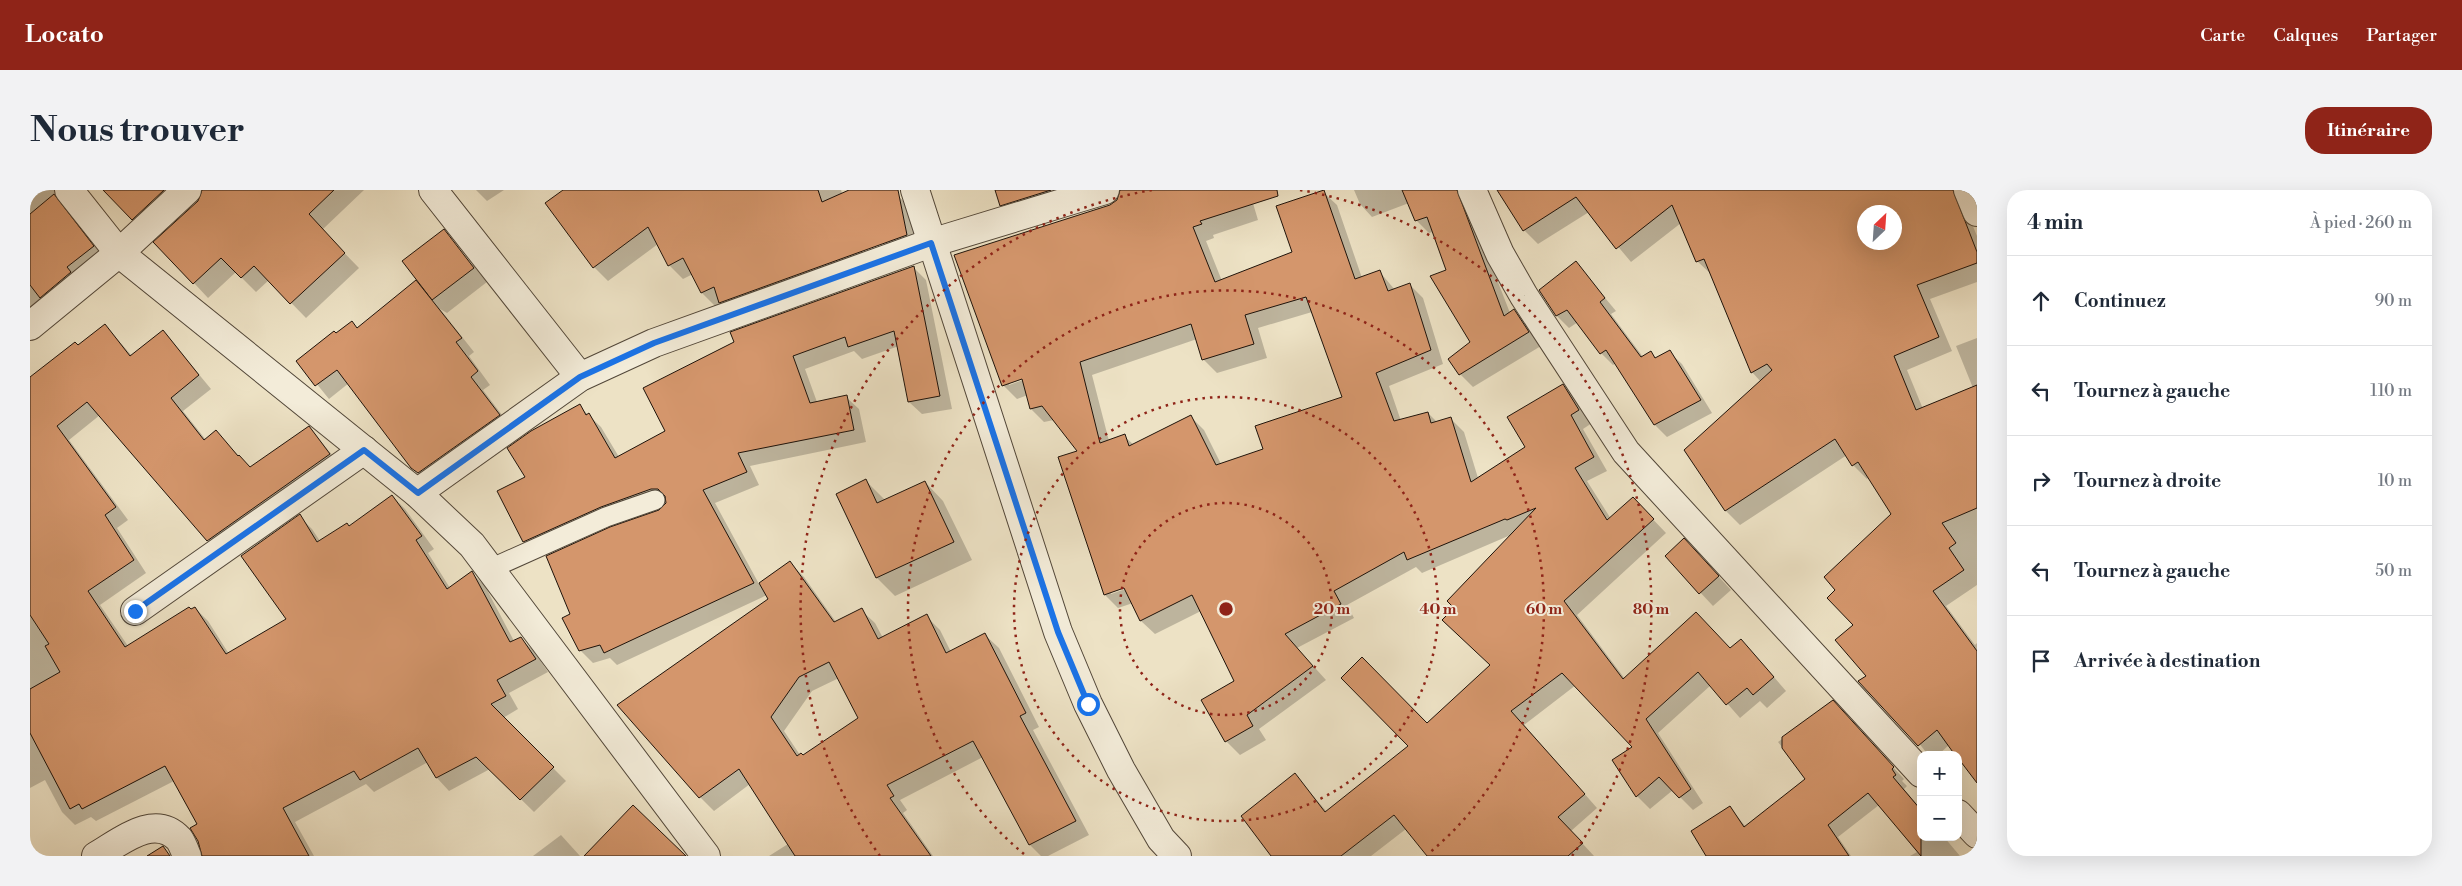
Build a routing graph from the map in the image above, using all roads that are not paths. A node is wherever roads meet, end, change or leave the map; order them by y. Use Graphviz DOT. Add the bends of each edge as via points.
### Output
graph roads {
  1 [pos="68,190"];
  2 [pos="187,190"];
  3 [pos="433,190"];
  4 [pos="915,190"];
  5 [pos="1105,190"];
  6 [pos="1472,190"];
  7 [pos="1968,190"];
  8 [pos="1977,212"];
  9 [pos="931,243"];
  10 [pos="119,253"];
  11 [pos="30,326"];
  12 [pos="580,377"];
  13 [pos="364,450"];
  14 [pos="418,493"];
  15 [pos="656,500"];
  16 [pos="490,569"];
  17 [pos="135,611"];
  18 [pos="1917,769"];
  19 [pos="1962,818"];
  20 [pos="1977,834"];
  21 [pos="96,856"];
  22 [pos="188,856"];
  23 [pos="706,856"];
  24 [pos="1177,856"];
  1 -- 10 [label="street"];
  2 -- 10 [label="street"];
  3 -- 12 [label="street"];
  4 -- 9 [label="street"];
  5 -- 9 [label="street"];
  6 -- 18 [label="street" via="1500,254 1524,296 1626,452"];
  7 -- 8 [label="street"];
  9 -- 12 [label="street" via="654,343"];
  9 -- 24 [label="street" via="1058,632 1088,704 1121,770 1161,839"];
  10 -- 11 [label="street"];
  10 -- 13 [label="street"];
  12 -- 14 [label="street"];
  13 -- 14 [label="street"];
  13 -- 17 [label="street"];
  14 -- 16 [label="street" via="472,545"];
  15 -- 16 [label="lane" via="606,517"];
  16 -- 23 [label="street"];
  19 -- 20 [label="street"];
  21 -- 22 [label="street" via="144,828 154,827 179,839"];
}
